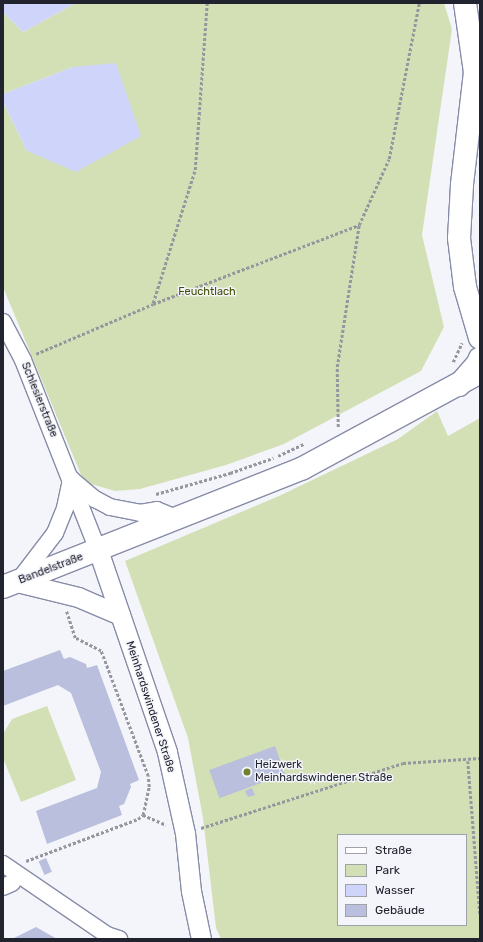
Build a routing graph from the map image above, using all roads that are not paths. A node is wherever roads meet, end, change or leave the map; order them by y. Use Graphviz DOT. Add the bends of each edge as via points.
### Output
graph roads {
  1 [pos="465,3"];
  2 [pos="3,322"];
  3 [pos="480,336"];
  4 [pos="480,358"];
  5 [pos="480,373"];
  6 [pos="454,376"];
  7 [pos="71,479"];
  8 [pos="176,518"];
  9 [pos="98,550"];
  10 [pos="10,584"];
  11 [pos="120,615"];
  12 [pos="8,877"];
  13 [pos="119,939"];
  14 [pos="198,939"];
  1 -- 3 [label="main road" via="475,72 462,185 459,238 465,286"];
  2 -- 7 [label="street, Schlesierstraße" via="23,360"];
  4 -- 6 [label="main road"];
  5 -- 6 [label="main road, Bandelstraße"];
  6 -- 8 [label="main road, Bandelstraße" via="303,468"];
  7 -- 8 [label="street, Schlesierstraße" via="95,499 110,507 140,513 157,510"];
  7 -- 9 [label="street, Schlesierstraße"];
  7 -- 10 [label="street" via="65,508 54,533"];
  8 -- 9 [label="main road, Bandelstraße"];
  9 -- 10 [label="main road, Bandelstraße"];
  9 -- 11 [label="street, Meinhardswindener Straße"];
  10 -- 11 [label="street" via="78,597"];
  11 -- 14 [label="street, Meinhardswindener Straße" via="167,752 185,833"];
  12 -- 13 [label="street" via="107,935"];
}
